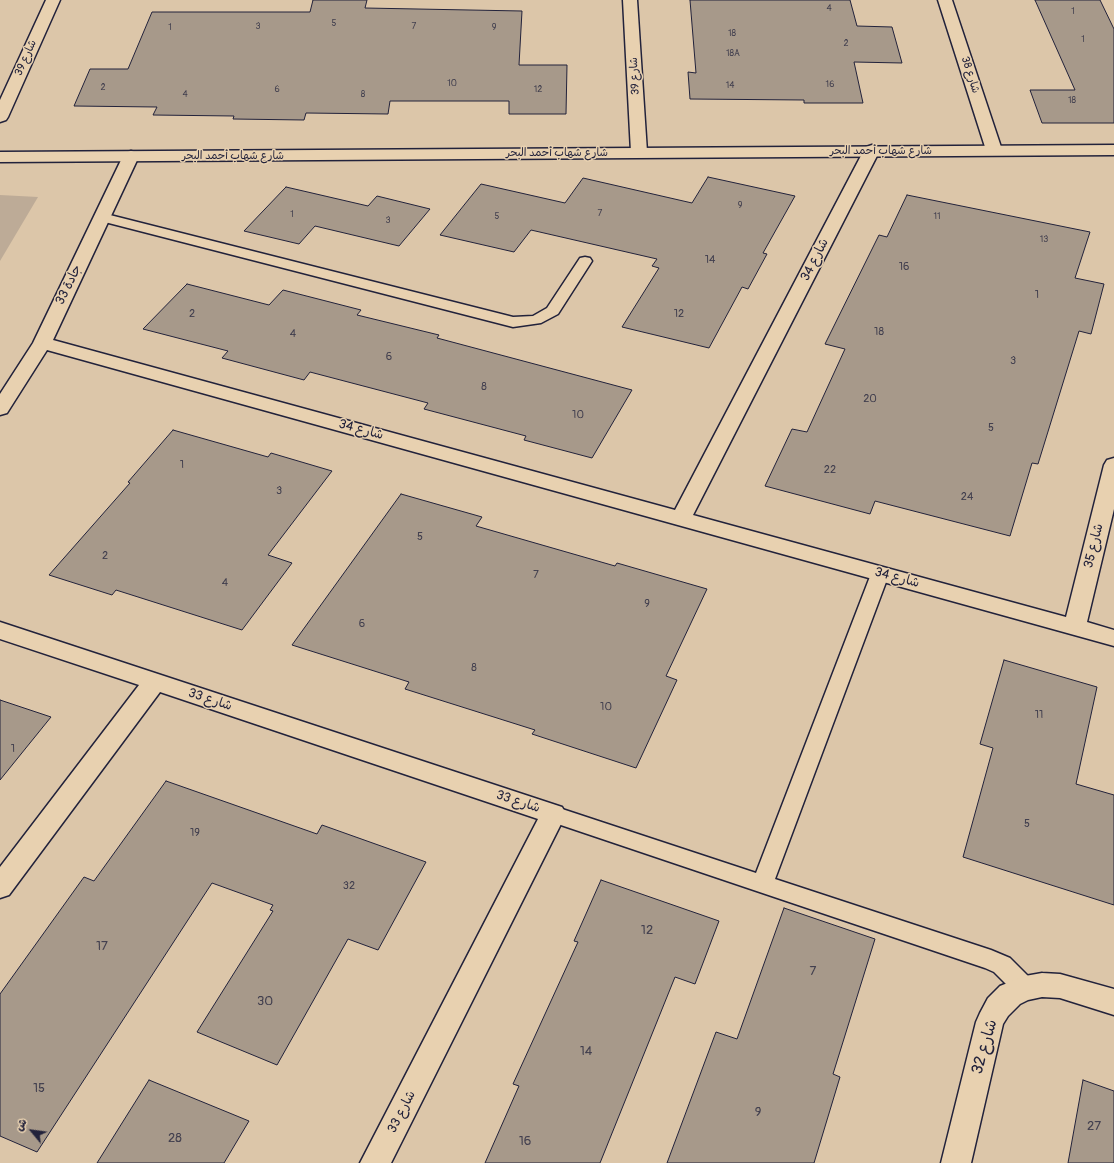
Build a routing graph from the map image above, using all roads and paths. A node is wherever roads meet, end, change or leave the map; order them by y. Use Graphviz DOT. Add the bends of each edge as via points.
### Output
graph roads {
  1 [pos="53,0"];
  2 [pos="630,0"];
  3 [pos="945,0"];
  4 [pos="0,116"];
  5 [pos="872,150"];
  6 [pos="994,150"];
  7 [pos="1114,150"];
  8 [pos="639,152"];
  9 [pos="131,156"];
  10 [pos="0,157"];
  11 [pos="102,217"];
  12 [pos="585,261"];
  13 [pos="42,343"];
  14 [pos="0,409"];
  15 [pos="1114,464"];
  16 [pos="680,518"];
  17 [pos="880,574"];
  18 [pos="1075,627"];
  19 [pos="0,630"];
  20 [pos="1114,638"];
  21 [pos="156,682"];
  22 [pos="553,814"];
  23 [pos="763,883"];
  24 [pos="0,887"];
  25 [pos="1025,988"];
  26 [pos="1114,1002"];
  27 [pos="375,1163"];
  28 [pos="956,1163"];
  1 -- 4 [label="street, شارع 39"];
  2 -- 8 [label="street, شارع 39"];
  3 -- 6 [label="street, شارع 38"];
  5 -- 6 [label="street, شارع شهاب أحمد البحر"];
  5 -- 8 [label="street, شارع شهاب أحمد البحر"];
  5 -- 16 [label="street, شارع 34"];
  6 -- 7 [label="street, شارع شهاب أحمد البحر"];
  8 -- 9 [label="street, شارع شهاب أحمد البحر"];
  9 -- 10 [label="street, شارع شهاب أحمد البحر"];
  9 -- 11 [label="street, جادة 33"];
  11 -- 12 [label="lane" via="513,322 536,320 553,311"];
  11 -- 13 [label="street, جادة 33"];
  13 -- 14 [label="street, جادة 33"];
  13 -- 16 [label="street, شارع 34"];
  15 -- 18 [label="street, شارع 35"];
  16 -- 17 [label="street, شارع 34"];
  17 -- 18 [label="street, شارع 34"];
  17 -- 23 [label="lane"];
  18 -- 20 [label="street, شارع 34"];
  19 -- 21 [label="street, شارع 33"];
  21 -- 22 [label="street, شارع 33"];
  21 -- 24 [label="street"];
  22 -- 23 [label="lane"];
  22 -- 27 [label="street, شارع 33"];
  23 -- 25 [label="lane" via="991,960 1002,965"];
  25 -- 26 [label="street, شارع 32" via="1042,985 1060,986"];
  25 -- 28 [label="street, شارع 32" via="1010,995 998,1007 990,1022"];
}
